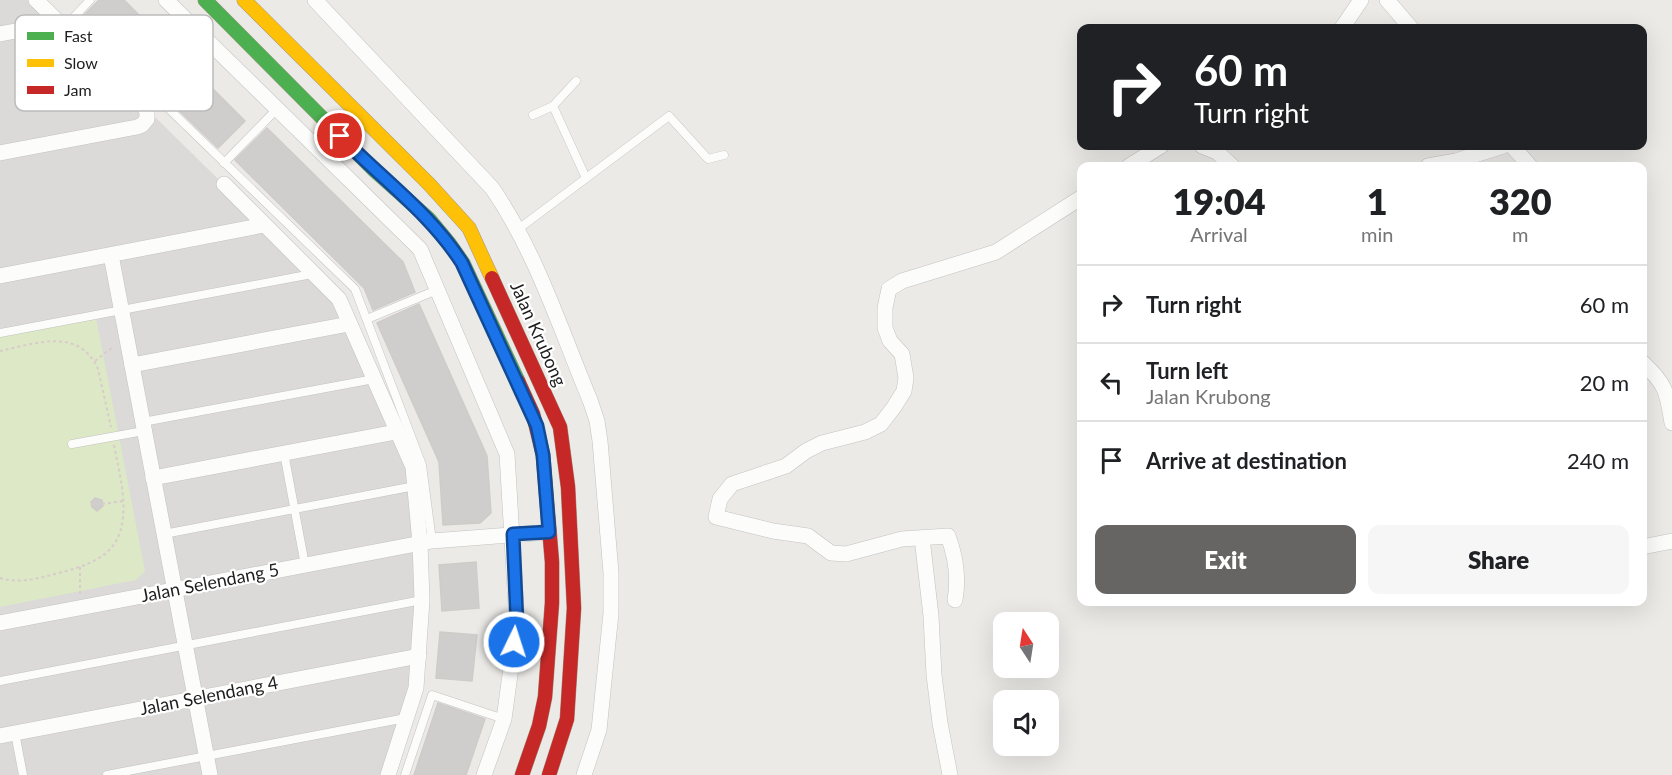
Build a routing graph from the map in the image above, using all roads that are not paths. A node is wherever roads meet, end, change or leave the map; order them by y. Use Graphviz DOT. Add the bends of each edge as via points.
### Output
graph roads {
  1 [pos="36,0"];
  2 [pos="90,0"];
  3 [pos="166,0"];
  4 [pos="205,0"];
  5 [pos="244,0"];
  6 [pos="315,0"];
  7 [pos="1361,0"];
  8 [pos="1388,0"];
  9 [pos="51,15"];
  10 [pos="76,15"];
  11 [pos="181,15"];
  12 [pos="1345,24"];
  13 [pos="1408,24"];
  14 [pos="15,31"];
  15 [pos="0,34"];
  16 [pos="213,46"];
  17 [pos="576,81"];
  18 [pos="553,106"];
  19 [pos="278,109"];
  20 [pos="146,111"];
  21 [pos="171,111"];
  22 [pos="532,115"];
  23 [pos="1155,150"];
  24 [pos="1212,150"];
  25 [pos="1490,150"];
  26 [pos="1516,150"];
  27 [pos="395,152"];
  28 [pos="0,153"];
  29 [pos="724,155"];
  30 [pos="1135,162"];
  31 [pos="1228,162"];
  32 [pos="1450,162"];
  33 [pos="1526,162"];
  34 [pos="224,163"];
  35 [pos="374,170"];
  36 [pos="586,178"];
  37 [pos="224,184"];
  38 [pos="1077,200"];
  39 [pos="264,225"];
  40 [pos="517,230"];
  41 [pos="111,255"];
  42 [pos="312,274"];
  43 [pos="0,276"];
  44 [pos="437,290"];
  45 [pos="122,310"];
  46 [pos="367,319"];
  47 [pos="349,324"];
  48 [pos="0,333"];
  49 [pos="132,365"];
  50 [pos="1647,367"];
  51 [pos="374,379"];
  52 [pos="1672,423"];
  53 [pos="143,426"];
  54 [pos="396,432"];
  55 [pos="72,444"];
  56 [pos="284,453"];
  57 [pos="153,478"];
  58 [pos="415,486"];
  59 [pos="294,508"];
  60 [pos="549,532"];
  61 [pos="164,534"];
  62 [pos="513,534"];
  63 [pos="922,538"];
  64 [pos="1672,541"];
  65 [pos="426,542"];
  66 [pos="1647,546"];
  67 [pos="305,565"];
  68 [pos="174,590"];
  69 [pos="422,600"];
  70 [pos="955,600"];
  71 [pos="0,623"];
  72 [pos="185,646"];
  73 [pos="419,656"];
  74 [pos="0,681"];
  75 [pos="195,699"];
  76 [pos="408,718"];
  77 [pos="504,719"];
  78 [pos="8,734"];
  79 [pos="206,756"];
  80 [pos="23,775"];
  81 [pos="107,775"];
  82 [pos="210,775"];
  83 [pos="388,775"];
  84 [pos="405,775"];
  85 [pos="484,775"];
  86 [pos="522,775"];
  87 [pos="549,775"];
  88 [pos="584,775"];
  89 [pos="950,775"];
  1 -- 9 [label="street"];
  2 -- 10 [label="lane"];
  3 -- 11 [label="street"];
  4 -- 35 [label="main road, Jalan Krubong"];
  5 -- 27 [label="main road, Jalan Krubong"];
  6 -- 40 [label="street" via="492,188"];
  7 -- 12 [label="street"];
  8 -- 13 [label="street"];
  14 -- 15 [label="street"];
  16 -- 19 [label="street"];
  17 -- 18 [label="lane"];
  18 -- 22 [label="lane"];
  18 -- 36 [label="lane"];
  19 -- 34 [label="lane"];
  19 -- 44 [label="street" via="420,249"];
  20 -- 28 [label="street" via="147,119 137,127"];
  21 -- 34 [label="lane"];
  23 -- 30 [label="street"];
  24 -- 31 [label="street"];
  25 -- 32 [label="street"];
  26 -- 33 [label="street"];
  27 -- 35 [label="main road" via="351,122 249,25 249,36 342,130"];
  27 -- 87 [label="main road, Jalan Krubong" via="469,228 560,427 568,487 574,608 567,719"];
  29 -- 36 [label="lane" via="708,159 669,116"];
  34 -- 46 [label="lane" via="355,289"];
  35 -- 60 [label="main road, Jalan Krubong" via="429,219 462,263 533,414 543,455"];
  36 -- 40 [label="lane"];
  37 -- 39 [label="street"];
  38 -- 63 [label="street" via="996,252 902,281 889,289 885,328 902,354 906,378 904,391 882,424 822,443 786,466 732,484 720,499 716,517 808,536 831,553 846,554 902,538"];
  39 -- 41 [label="street"];
  39 -- 42 [label="street"];
  40 -- 88 [label="street" via="590,400 600,441 611,613 599,730"];
  41 -- 43 [label="street"];
  41 -- 45 [label="street"];
  42 -- 45 [label="lane"];
  42 -- 47 [label="street" via="339,299"];
  44 -- 46 [label="lane"];
  44 -- 62 [label="street" via="507,454"];
  45 -- 48 [label="lane"];
  45 -- 49 [label="street"];
  46 -- 65 [label="lane" via="422,465"];
  47 -- 49 [label="street"];
  47 -- 51 [label="street"];
  49 -- 53 [label="street"];
  50 -- 52 [label="street" via="1665,387"];
  51 -- 53 [label="lane"];
  51 -- 54 [label="street"];
  53 -- 55 [label="lane"];
  53 -- 57 [label="street"];
  54 -- 56 [label="street"];
  54 -- 58 [label="street" via="413,467"];
  56 -- 57 [label="street"];
  56 -- 59 [label="lane"];
  57 -- 61 [label="street"];
  58 -- 59 [label="lane"];
  58 -- 65 [label="street"];
  59 -- 61 [label="lane"];
  59 -- 67 [label="lane"];
  60 -- 62 [label="street, Jalan Selendang 5"];
  60 -- 86 [label="main road, Jalan Krubong" via="552,603 545,697"];
  61 -- 68 [label="street"];
  62 -- 65 [label="street, Jalan Selendang 5"];
  62 -- 77 [label="street" via="517,623"];
  63 -- 70 [label="street" via="948,536 955,556"];
  63 -- 89 [label="street" via="934,675"];
  64 -- 66 [label="street"];
  65 -- 67 [label="street, Jalan Selendang 5"];
  65 -- 69 [label="street"];
  67 -- 68 [label="street, Jalan Selendang 5"];
  68 -- 71 [label="street, Jalan Selendang 5"];
  68 -- 72 [label="street"];
  69 -- 72 [label="lane"];
  69 -- 73 [label="street"];
  72 -- 74 [label="lane"];
  72 -- 75 [label="street"];
  73 -- 75 [label="street, Jalan Selendang 4"];
  73 -- 76 [label="street"];
  75 -- 78 [label="street, Jalan Selendang 4"];
  75 -- 79 [label="street"];
  76 -- 79 [label="lane"];
  76 -- 83 [label="street"];
  77 -- 84 [label="lane" via="432,695"];
  77 -- 85 [label="street"];
  78 -- 80 [label="lane"];
  79 -- 81 [label="lane"];
  79 -- 82 [label="street"];
}
